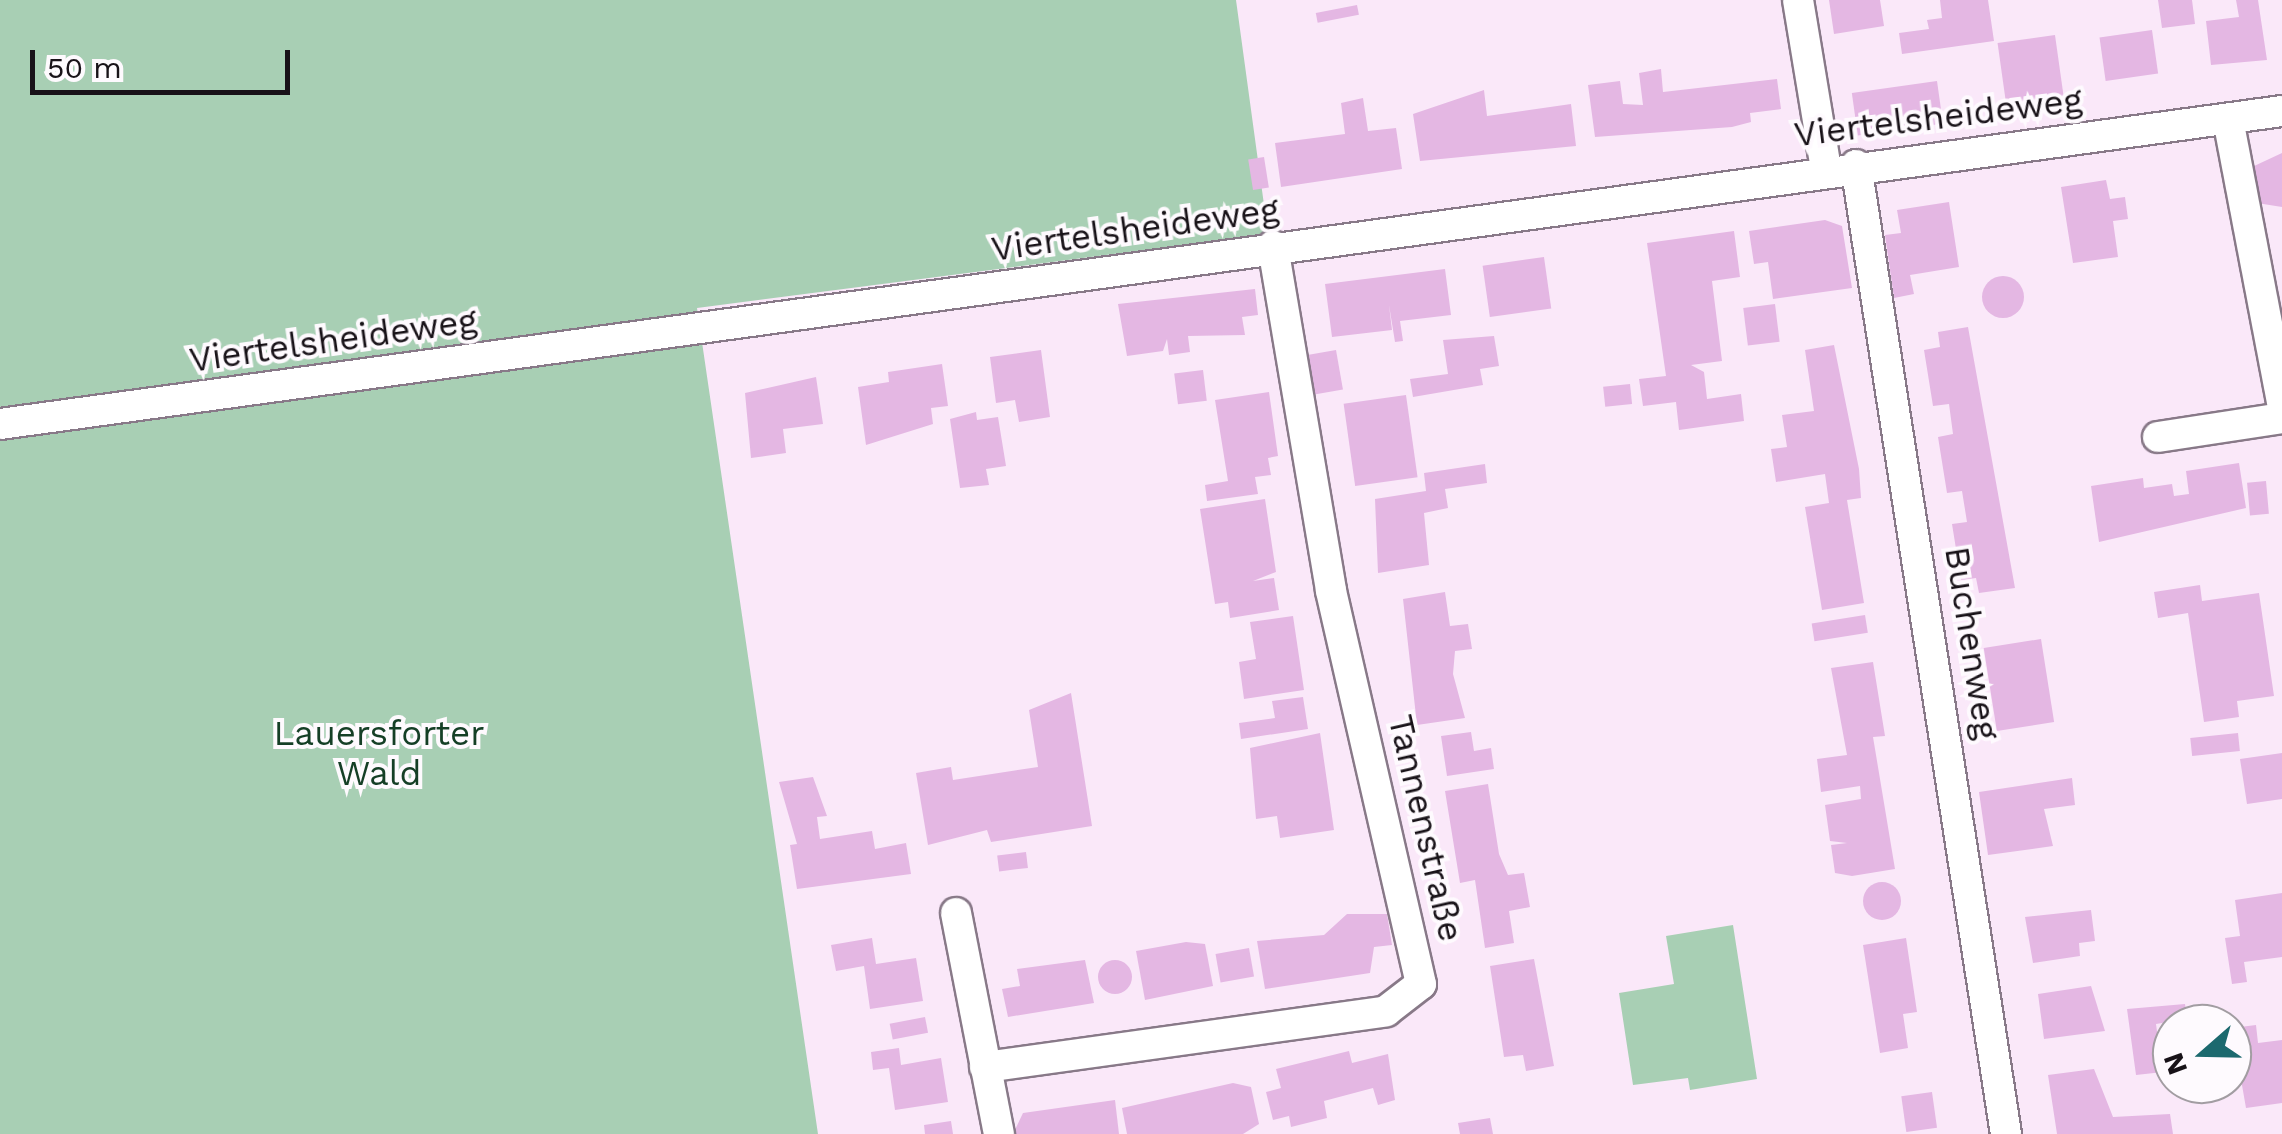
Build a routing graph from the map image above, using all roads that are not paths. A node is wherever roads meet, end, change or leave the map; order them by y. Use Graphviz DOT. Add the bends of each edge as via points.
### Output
graph roads {
  1 [pos="1798,0"];
  2 [pos="2282,111"];
  3 [pos="2228,119"];
  4 [pos="1856,165"];
  5 [pos="1826,169"];
  6 [pos="1273,246"];
  7 [pos="2282,402"];
  8 [pos="2282,418"];
  9 [pos="0,424"];
  10 [pos="2158,437"];
  11 [pos="956,914"];
  12 [pos="985,1067"];
  13 [pos="999,1134"];
  14 [pos="2006,1134"];
  1 -- 5 [label="street"];
  2 -- 3 [label="street, Viertelsheideweg"];
  3 -- 4 [label="street, Viertelsheideweg"];
  3 -- 7 [label="street"];
  4 -- 5 [label="street, Viertelsheideweg"];
  4 -- 14 [label="street, Buchenweg"];
  5 -- 6 [label="street, Viertelsheideweg"];
  6 -- 9 [label="street, Viertelsheideweg"];
  6 -- 12 [label="street, Tannenstraße" via="1331,590 1421,984 1386,1011"];
  8 -- 10 [label="street"];
  11 -- 12 [label="street"];
  12 -- 13 [label="street"];
}
